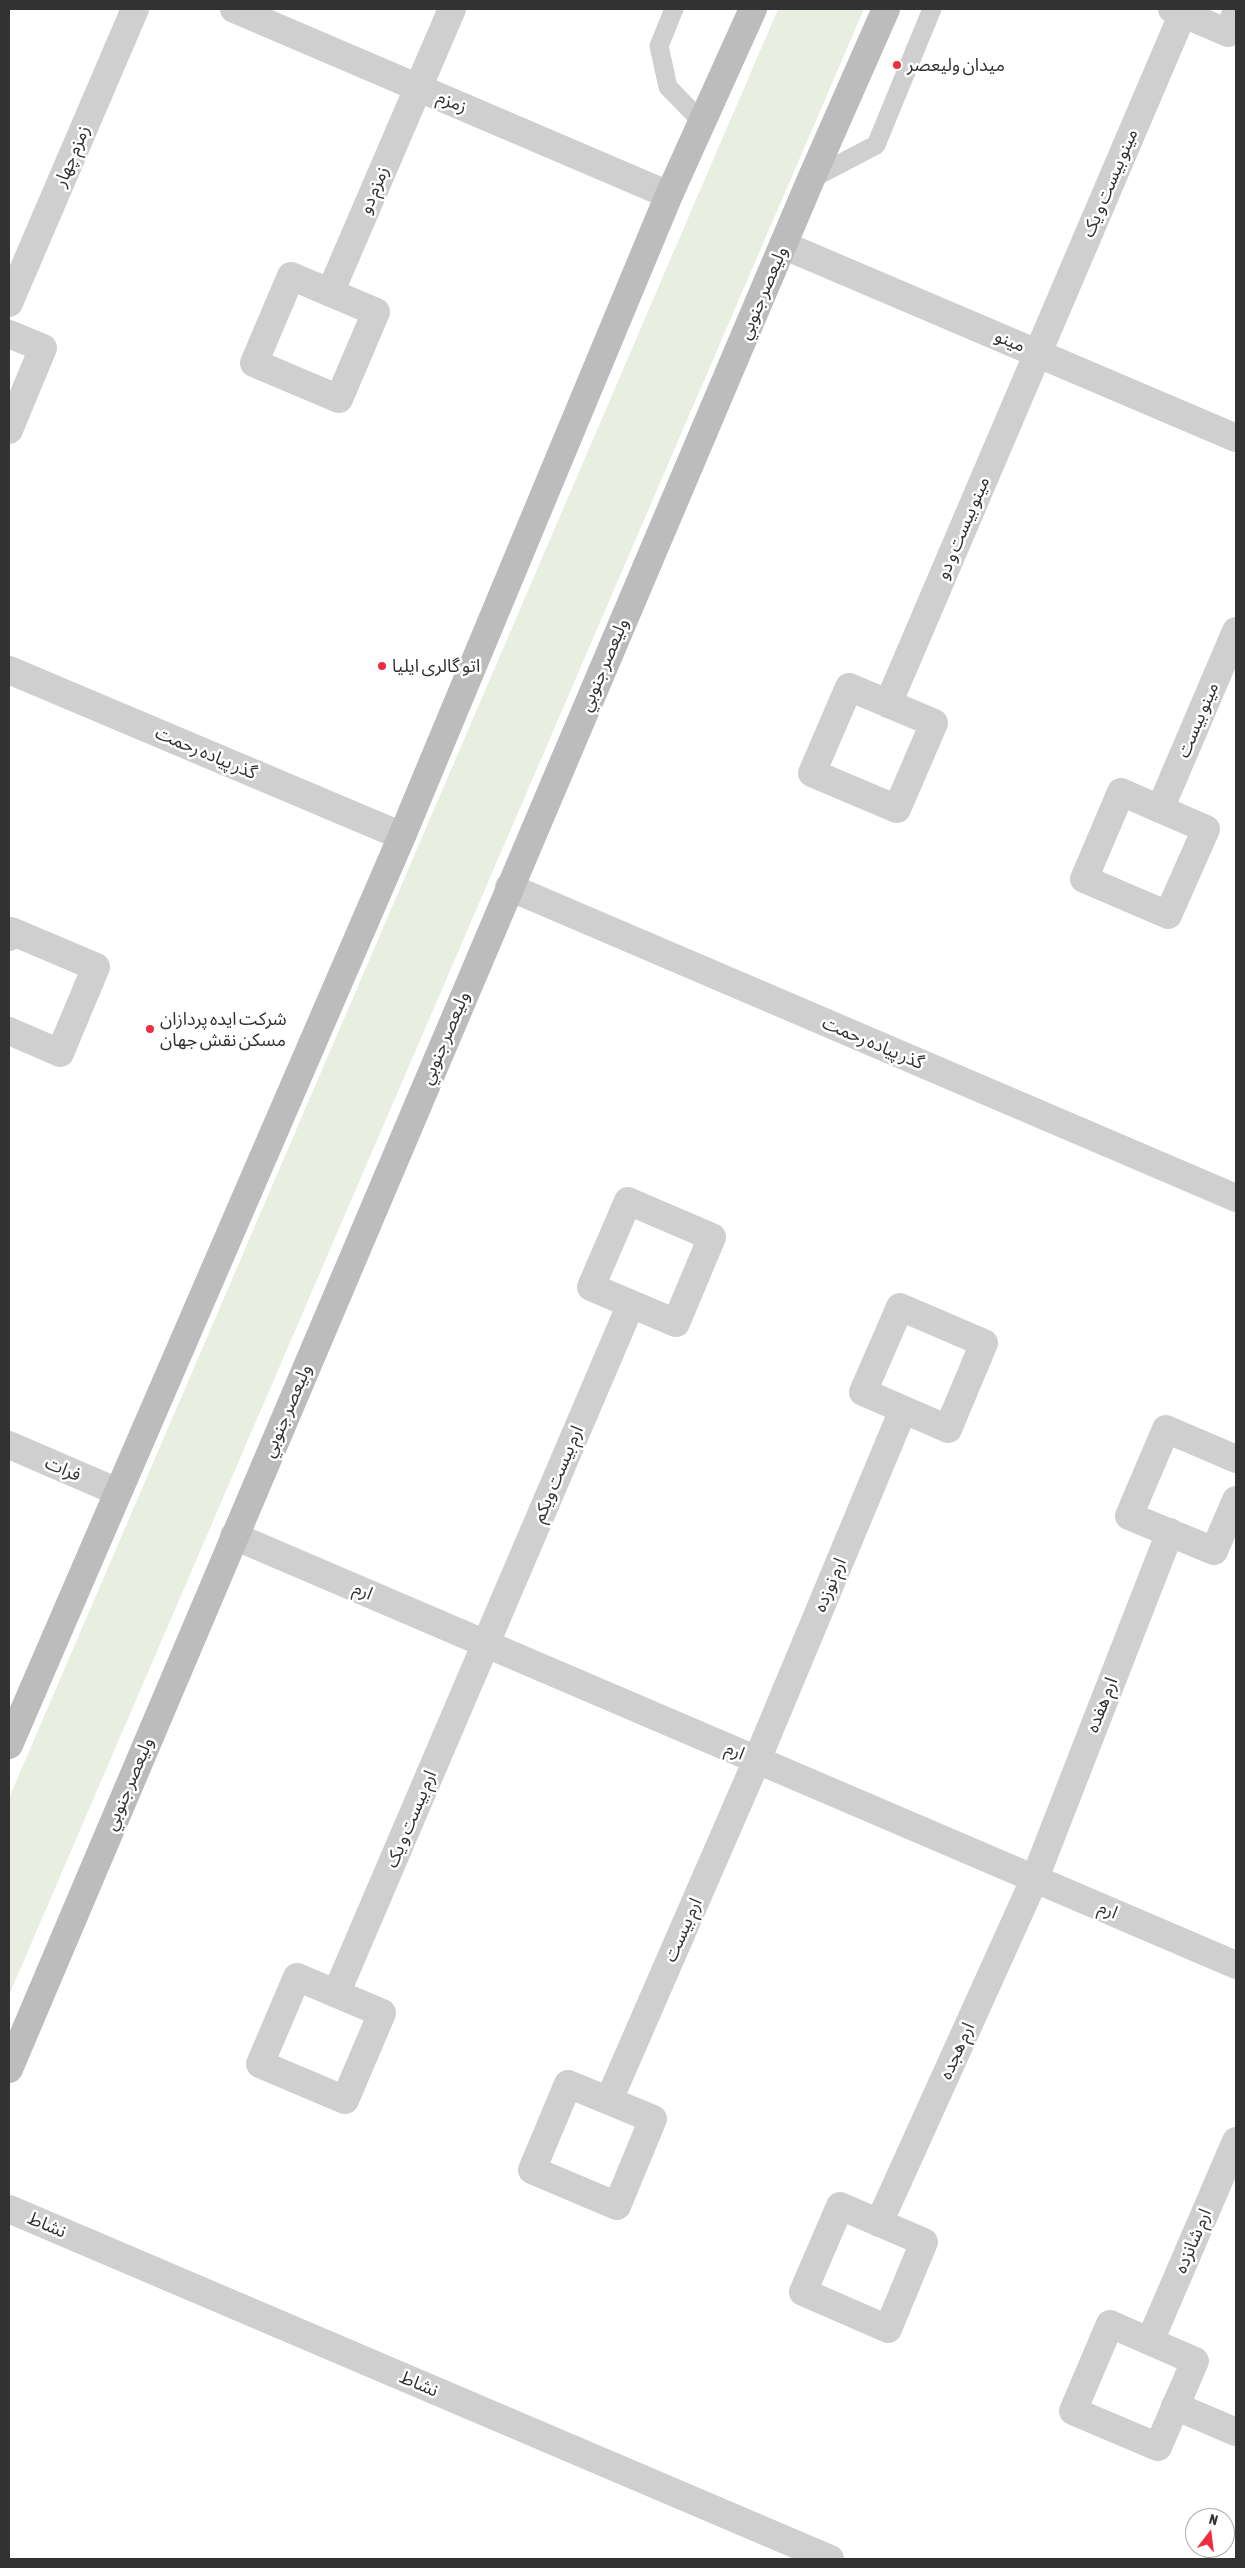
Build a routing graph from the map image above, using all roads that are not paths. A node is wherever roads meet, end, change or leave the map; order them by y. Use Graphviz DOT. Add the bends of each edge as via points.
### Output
graph roads {
  1 [pos="135,9"];
  2 [pos="234,9"];
  3 [pos="452,9"];
  4 [pos="674,9"];
  5 [pos="753,9"];
  6 [pos="886,9"];
  7 [pos="932,9"];
  8 [pos="1178,11"];
  9 [pos="1236,13"];
  10 [pos="418,87"];
  11 [pos="702,122"];
  12 [pos="811,179"];
  13 [pos="669,195"];
  14 [pos="783,245"];
  15 [pos="330,293"];
  16 [pos="9,304"];
  17 [pos="9,334"];
  18 [pos="1038,353"];
  19 [pos="9,430"];
  20 [pos="1236,438"];
  21 [pos="1236,631"];
  22 [pos="9,670"];
  23 [pos="888,704"];
  24 [pos="1160,810"];
  25 [pos="402,836"];
  26 [pos="509,887"];
  27 [pos="9,937"];
  28 [pos="11,1037"];
  29 [pos="1236,1198"];
  30 [pos="631,1304"];
  31 [pos="903,1410"];
  32 [pos="9,1445"];
  33 [pos="1236,1459"];
  34 [pos="118,1492"];
  35 [pos="1236,1500"];
  36 [pos="1170,1532"];
  37 [pos="234,1536"];
  38 [pos="485,1644"];
  39 [pos="9,1745"];
  40 [pos="757,1760"];
  41 [pos="1035,1878"];
  42 [pos="1236,1965"];
  43 [pos="336,1994"];
  44 [pos="9,2069"];
  45 [pos="608,2100"];
  46 [pos="1236,2141"];
  47 [pos="9,2209"];
  48 [pos="879,2223"];
  49 [pos="1150,2341"];
  50 [pos="1175,2406"];
  51 [pos="1236,2432"];
  52 [pos="830,2559"];
  1 -- 16 [label="street, زمزم چهار"];
  2 -- 10 [label="street, زمزم"];
  3 -- 10 [label="street, زمزم دو"];
  4 -- 11 [label="lane" via="659,46 668,87"];
  5 -- 11 [label="main road"];
  6 -- 12 [label="main road, وليعصر جنوبي"];
  7 -- 12 [label="lane" via="876,144"];
  8 -- 9 [label="street" via="1228,32"];
  8 -- 18 [label="street, مینو بیست و یک"];
  10 -- 13 [label="street, زمزم"];
  10 -- 15 [label="street, زمزم دو"];
  11 -- 13 [label="main road"];
  12 -- 14 [label="main road, وليعصر جنوبي"];
  13 -- 25 [label="main road"];
  14 -- 18 [label="street, مینو"];
  14 -- 26 [label="main road, وليعصر جنوبي"];
  15 -- 15 [label="street" via="291,276 254,363 339,399 376,312"];
  17 -- 19 [label="street" via="43,348"];
  18 -- 20 [label="street, مینو"];
  18 -- 23 [label="street, مینو بیست و دو"];
  21 -- 24 [label="street, مینو بیست"];
  22 -- 25 [label="street, گذر پیاده رحمت"];
  23 -- 23 [label="street" via="849,686 812,773 897,809 934,723"];
  24 -- 24 [label="street" via="1121,792 1084,880 1168,915 1206,829"];
  25 -- 34 [label="main road"];
  26 -- 29 [label="street, گذر پیاده رحمت"];
  26 -- 37 [label="main road, وليعصر جنوبي"];
  27 -- 28 [label="street" via="12,931 96,967 60,1053"];
  30 -- 30 [label="street" via="676,1323 712,1237 628,1201 591,1287"];
  30 -- 38 [label="street, ارم بیست ویکم"];
  31 -- 31 [label="street" via="948,1429 984,1343 900,1307 863,1392"];
  31 -- 40 [label="street, ارم نوزده"];
  32 -- 34 [label="street, فرات"];
  33 -- 36 [label="street" via="1166,1429 1129,1516"];
  34 -- 39 [label="main road"];
  35 -- 36 [label="street" via="1214,1551"];
  36 -- 41 [label="street, ارم هفده"];
  37 -- 38 [label="street, ارم"];
  37 -- 44 [label="main road, وليعصر جنوبي"];
  38 -- 40 [label="street, ارم"];
  38 -- 43 [label="street, ارم بیست و یک"];
  40 -- 41 [label="street, ارم"];
  40 -- 45 [label="street, ارم بیست"];
  41 -- 42 [label="street, ارم"];
  41 -- 48 [label="street, ارم هجده"];
  43 -- 43 [label="street" via="382,2013 345,2100 260,2064 297,1977"];
  45 -- 45 [label="street" via="568,2084 532,2170 617,2206 653,2119"];
  46 -- 49 [label="street, ارم شانزده"];
  47 -- 52 [label="street, نشاط"];
  48 -- 48 [label="street" via="840,2206 803,2292 888,2329 924,2242"];
  49 -- 50 [label="street" via="1195,2361"];
  49 -- 50 [label="street" via="1110,2324 1073,2411 1158,2447"];
  50 -- 51 [label="street"];
}
